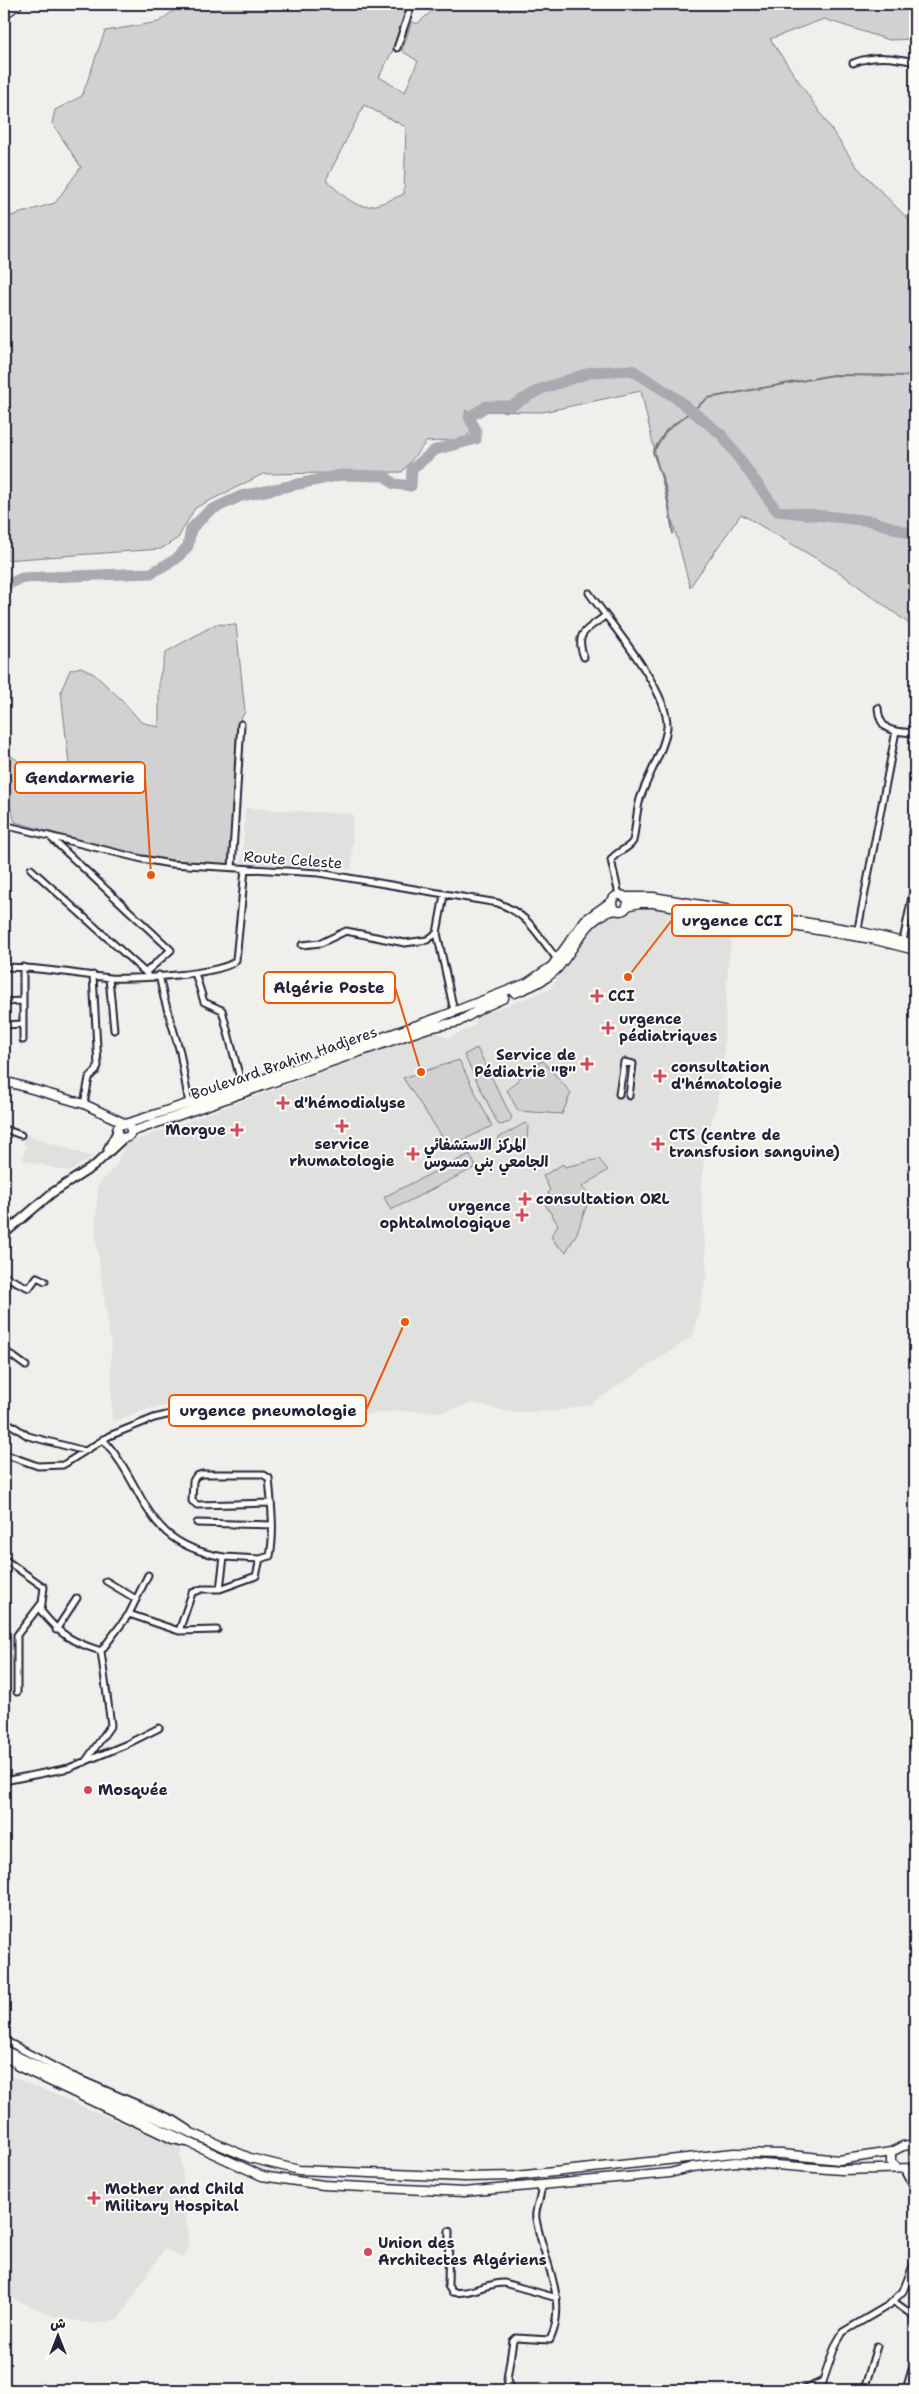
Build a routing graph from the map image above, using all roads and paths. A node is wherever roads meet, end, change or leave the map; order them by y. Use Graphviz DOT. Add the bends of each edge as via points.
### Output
graph roads {
  1 [pos="18,4"];
  2 [pos="412,4"];
  3 [pos="4,15"];
  4 [pos="397,48"];
  5 [pos="915,62"];
  6 [pos="853,63"];
  7 [pos="589,593"];
  8 [pos="605,616"];
  9 [pos="584,657"];
  10 [pos="878,708"];
  11 [pos="241,724"];
  12 [pos="896,731"];
  13 [pos="915,733"];
  14 [pos="4,825"];
  15 [pos="48,834"];
  16 [pos="232,868"];
  17 [pos="31,869"];
  18 [pos="244,869"];
  19 [pos="915,882"];
  20 [pos="444,895"];
  21 [pos="618,898"];
  22 [pos="627,906"];
  23 [pos="914,906"];
  24 [pos="616,910"];
  25 [pos="437,933"];
  26 [pos="858,934"];
  27 [pos="903,941"];
  28 [pos="302,945"];
  29 [pos="915,945"];
  30 [pos="915,950"];
  31 [pos="558,960"];
  32 [pos="4,966"];
  33 [pos="23,966"];
  34 [pos="195,973"];
  35 [pos="147,974"];
  36 [pos="93,975"];
  37 [pos="159,976"];
  38 [pos="109,978"];
  39 [pos="23,1001"];
  40 [pos="4,1002"];
  41 [pos="457,1010"];
  42 [pos="442,1016"];
  43 [pos="465,1018"];
  44 [pos="4,1024"];
  45 [pos="23,1024"];
  46 [pos="447,1025"];
  47 [pos="114,1030"];
  48 [pos="23,1040"];
  49 [pos="4,1081"];
  50 [pos="242,1086"];
  51 [pos="619,1094"];
  52 [pos="629,1096"];
  53 [pos="84,1104"];
  54 [pos="189,1104"];
  55 [pos="121,1127"];
  56 [pos="4,1130"];
  57 [pos="21,1135"];
  58 [pos="128,1135"];
  59 [pos="102,1158"];
  60 [pos="4,1234"];
  61 [pos="4,1276"];
  62 [pos="45,1280"];
  63 [pos="4,1350"];
  64 [pos="26,1366"];
  65 [pos="262,1415"];
  66 [pos="4,1420"];
  67 [pos="103,1439"];
  68 [pos="85,1451"];
  69 [pos="4,1454"];
  70 [pos="271,1503"];
  71 [pos="197,1524"];
  72 [pos="272,1525"];
  73 [pos="224,1557"];
  74 [pos="260,1558"];
  75 [pos="6,1560"];
  76 [pos="4,1568"];
  77 [pos="148,1575"];
  78 [pos="106,1581"];
  79 [pos="220,1589"];
  80 [pos="78,1598"];
  81 [pos="136,1599"];
  82 [pos="41,1604"];
  83 [pos="129,1614"];
  84 [pos="56,1630"];
  85 [pos="217,1630"];
  86 [pos="180,1631"];
  87 [pos="101,1651"];
  88 [pos="17,1692"];
  89 [pos="159,1728"];
  90 [pos="85,1762"];
  91 [pos="4,1781"];
  92 [pos="4,2040"];
  93 [pos="4,2050"];
  94 [pos="4,2057"];
  95 [pos="4,2061"];
  96 [pos="195,2140"];
  97 [pos="915,2144"];
  98 [pos="891,2152"];
  99 [pos="915,2168"];
  100 [pos="901,2169"];
  101 [pos="516,2176"];
  102 [pos="541,2186"];
  103 [pos="915,2189"];
  104 [pos="408,2191"];
  105 [pos="449,2231"];
  106 [pos="915,2262"];
  107 [pos="557,2298"];
  108 [pos="893,2301"];
  109 [pos="915,2317"];
  110 [pos="878,2346"];
  111 [pos="915,2359"];
  112 [pos="822,2381"];
  113 [pos="510,2390"];
  114 [pos="803,2390"];
  115 [pos="820,2390"];
  116 [pos="864,2390"];
  117 [pos="906,2390"];
  1 -- 3 [label="main road"];
  2 -- 4 [label="street"];
  5 -- 6 [label="street" via="884,56"];
  7 -- 8 [label="street"];
  8 -- 9 [label="street" via="581,636 579,643"];
  8 -- 21 [label="street" via="658,692 667,725 640,799 633,841 611,860"];
  10 -- 12 [label="street" via="882,724 888,730"];
  11 -- 16 [label="street"];
  12 -- 13 [label="street"];
  12 -- 26 [label="street"];
  14 -- 15 [label="street, Route Celeste"];
  15 -- 16 [label="street, Route Celeste" via="142,860"];
  15 -- 35 [label="street" via="171,950"];
  16 -- 18 [label="street, Route Celeste"];
  17 -- 35 [label="street"];
  18 -- 20 [label="street, Route Celeste" via="358,878"];
  18 -- 34 [label="street" via="236,960 227,967"];
  19 -- 23 [label="street"];
  20 -- 25 [label="street"];
  20 -- 31 [label="street, Route Celeste" via="498,903 515,910 526,918"];
  21 -- 22 [label="main road"];
  21 -- 24 [label="main road" via="612,905"];
  21 -- 26 [label="main road" via="653,897"];
  21 -- 31 [label="main road" via="585,920"];
  22 -- 24 [label="main road, Boulevard Brahim Hadjeres" via="622,911"];
  22 -- 26 [label="main road, Boulevard Brahim Hadjeres" via="653,903"];
  23 -- 27 [label="street"];
  24 -- 43 [label="main road, Boulevard Brahim Hadjeres" via="595,919 566,958 547,977"];
  25 -- 28 [label="street" via="427,940 405,944 346,931 322,943"];
  25 -- 41 [label="street"];
  26 -- 27 [label="main road"];
  26 -- 30 [label="main road"];
  27 -- 29 [label="main road"];
  31 -- 41 [label="main road" via="527,983"];
  32 -- 33 [label="street"];
  33 -- 36 [label="street"];
  33 -- 39 [label="street"];
  34 -- 37 [label="street"];
  34 -- 50 [label="street" via="204,1002 222,1010"];
  35 -- 37 [label="street"];
  35 -- 38 [label="street" via="134,979"];
  36 -- 38 [label="street"];
  36 -- 53 [label="street" via="98,1066 89,1078"];
  37 -- 54 [label="street" via="180,1052"];
  38 -- 47 [label="street"];
  39 -- 40 [label="street"];
  39 -- 45 [label="street"];
  41 -- 42 [label="main road, Boulevard Brahim Hadjeres"];
  41 -- 43 [label="main road"];
  42 -- 46 [label="main road"];
  42 -- 50 [label="main road, Boulevard Brahim Hadjeres"];
  43 -- 46 [label="main road, Boulevard Brahim Hadjeres"];
  44 -- 45 [label="street"];
  45 -- 48 [label="street"];
  46 -- 58 [label="main road, Boulevard Brahim Hadjeres" via="428,1028"];
  49 -- 53 [label="main road"];
  50 -- 54 [label="main road, Boulevard Brahim Hadjeres"];
  51 -- 52 [label="street" via="624,1062 629,1062 633,1064"];
  53 -- 55 [label="main road" via="107,1114"];
  54 -- 55 [label="main road, Boulevard Brahim Hadjeres"];
  55 -- 58 [label="main road"];
  55 -- 58 [label="main road"];
  55 -- 59 [label="main road"];
  56 -- 57 [label="street"];
  58 -- 59 [label="main road"];
  59 -- 60 [label="main road" via="52,1193"];
  61 -- 62 [label="street" via="29,1288 37,1277"];
  63 -- 64 [label="street"];
  65 -- 67 [label="street" via="175,1413 137,1424"];
  66 -- 68 [label="street" via="28,1436"];
  67 -- 68 [label="street"];
  67 -- 73 [label="street" via="125,1466 161,1529 177,1542 201,1553"];
  68 -- 69 [label="street" via="63,1465 51,1466 38,1466"];
  70 -- 70 [label="street" via="267,1475 202,1474 192,1480 192,1501 197,1506"];
  70 -- 72 [label="street"];
  71 -- 72 [label="street"];
  72 -- 74 [label="street" via="270,1556"];
  73 -- 74 [label="street"];
  73 -- 79 [label="street"];
  74 -- 79 [label="street" via="256,1576"];
  75 -- 76 [label="street"];
  75 -- 82 [label="street" via="44,1586"];
  77 -- 81 [label="street"];
  78 -- 81 [label="street"];
  79 -- 86 [label="street" via="202,1589 192,1593"];
  80 -- 84 [label="street"];
  81 -- 83 [label="street"];
  82 -- 84 [label="street" via="41,1611"];
  82 -- 88 [label="street" via="17,1635"];
  83 -- 86 [label="street"];
  83 -- 87 [label="street"];
  84 -- 87 [label="street"];
  85 -- 86 [label="street"];
  87 -- 90 [label="street" via="111,1725"];
  89 -- 90 [label="street"];
  90 -- 91 [label="street"];
  92 -- 96 [label="street" via="70,2075 175,2120"];
  93 -- 96 [label="main road"];
  94 -- 96 [label="main road"];
  95 -- 96 [label="street" via="172,2140"];
  96 -- 101 [label="main road" via="258,2162 299,2170"];
  96 -- 104 [label="main road" via="270,2178"];
  97 -- 98 [label="main road"];
  98 -- 100 [label="main road" via="891,2162"];
  98 -- 101 [label="main road" via="839,2160 734,2153"];
  99 -- 100 [label="main road"];
  100 -- 102 [label="main road" via="841,2170 730,2163 670,2173"];
  100 -- 103 [label="street"];
  101 -- 104 [label="main road" via="493,2181 410,2180 405,2183"];
  102 -- 104 [label="main road" via="464,2192"];
  102 -- 107 [label="street" via="535,2218"];
  105 -- 107 [label="street" via="448,2286 452,2292 504,2283"];
  106 -- 108 [label="street" via="906,2285"];
  107 -- 113 [label="street" via="550,2340 513,2340 507,2379"];
  108 -- 109 [label="street"];
  108 -- 112 [label="street" via="843,2332"];
  110 -- 116 [label="street"];
  111 -- 117 [label="street"];
  112 -- 114 [label="street"];
  112 -- 115 [label="street"];
}
